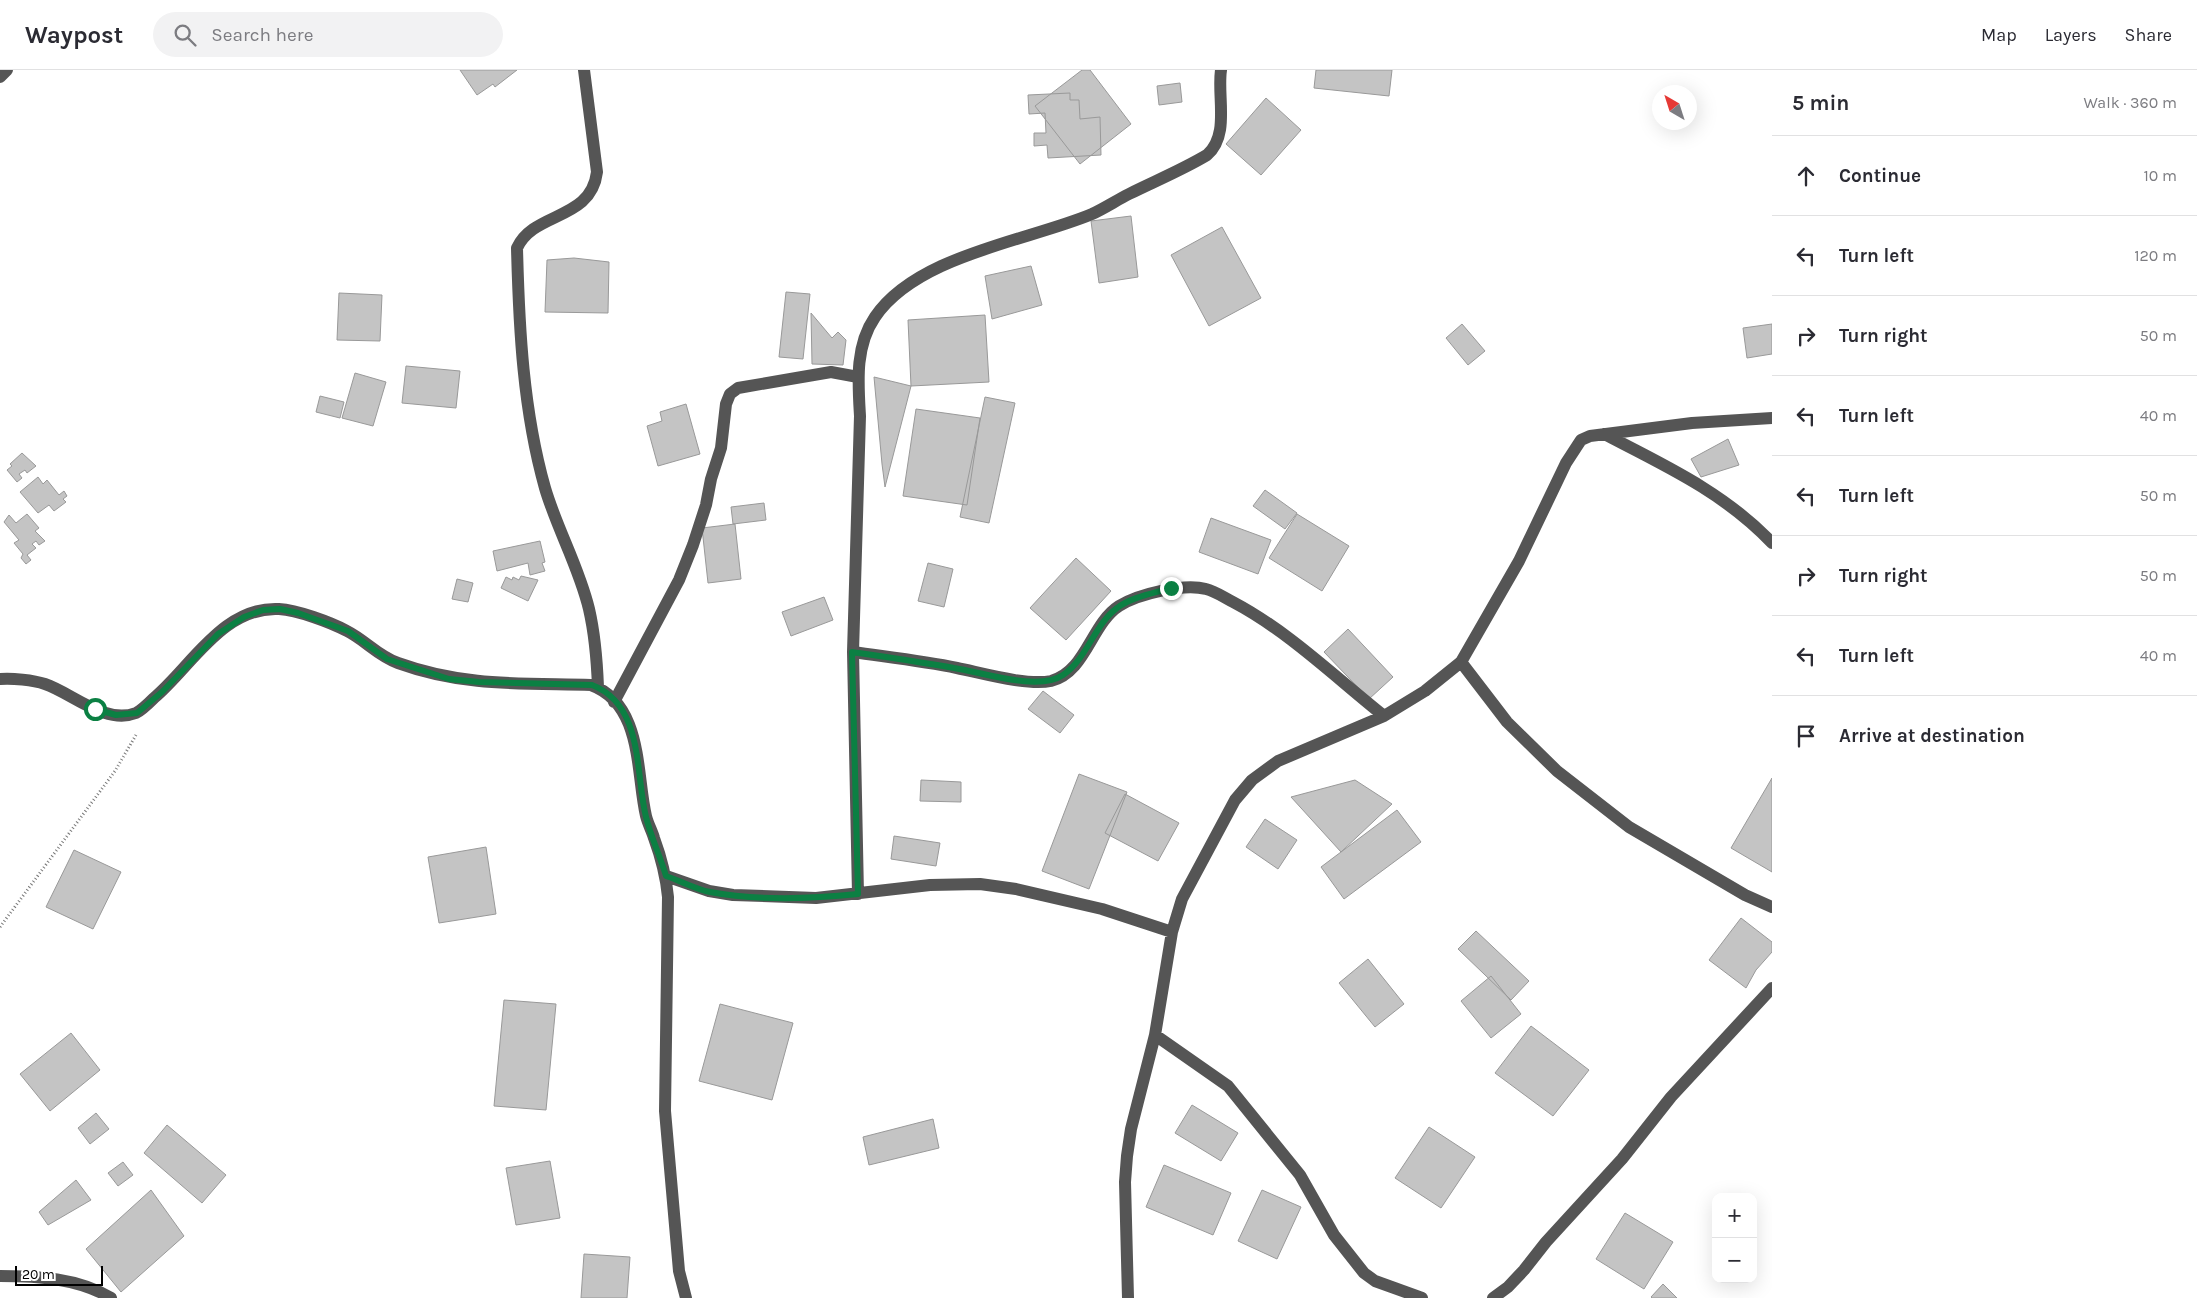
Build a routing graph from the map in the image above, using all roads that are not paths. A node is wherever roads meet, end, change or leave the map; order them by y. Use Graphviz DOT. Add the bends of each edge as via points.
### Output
graph roads {
  1 [pos="7,70"];
  2 [pos="584,70"];
  3 [pos="1221,70"];
  4 [pos="0,77"];
  5 [pos="858,377"];
  6 [pos="1772,418"];
  7 [pos="1604,434"];
  8 [pos="1772,543"];
  9 [pos="852,652"];
  10 [pos="1462,662"];
  11 [pos="0,679"];
  12 [pos="598,687"];
  13 [pos="614,702"];
  14 [pos="1384,716"];
  15 [pos="666,876"];
  16 [pos="858,894"];
  17 [pos="1772,906"];
  18 [pos="1172,932"];
  19 [pos="1772,988"];
  20 [pos="1156,1035"];
  21 [pos="0,1276"];
  22 [pos="111,1298"];
  23 [pos="686,1298"];
  24 [pos="1128,1298"];
  25 [pos="1422,1298"];
  26 [pos="1493,1298"];
  1 -- 4 [label="street"];
  2 -- 12 [label="street" via="598,172 596,184 582,203 531,232 519,244 518,316 539,464 545,489 589,608"];
  3 -- 5 [label="street" via="1219,137 1216,148 1208,155 1092,214 995,245 919,279 896,294 874,318 862,344"];
  5 -- 9 [label="street" via="860,416"];
  5 -- 13 [label="street" via="831,372 738,388 730,394 721,448 693,545 675,588"];
  6 -- 7 [label="street" via="1692,423"];
  7 -- 8 [label="street" via="1690,478 1721,498"];
  7 -- 10 [label="street" via="1581,440 1566,462 1519,561"];
  9 -- 14 [label="street" via="991,676 1050,681 1069,670 1087,649 1106,617 1119,606 1171,588 1194,586 1209,589 1254,613"];
  9 -- 16 [label="street"];
  10 -- 14 [label="street" via="1425,691"];
  10 -- 17 [label="street" via="1507,722 1556,771 1629,827 1745,895"];
  11 -- 12 [label="street" via="44,684 95,709 116,715 137,713 218,634 244,617 263,610 280,609 348,631 387,659 449,679"];
  12 -- 13 [label="street"];
  13 -- 15 [label="street" via="632,728 647,819"];
  14 -- 18 [label="street" via="1278,761 1252,780 1235,800 1182,899"];
  15 -- 16 [label="street" via="708,891 733,895 816,898"];
  15 -- 23 [label="street" via="665,1111 679,1272"];
  16 -- 18 [label="street" via="930,885 980,884 1016,889 1126,915"];
  18 -- 20 [label="street"];
  19 -- 26 [label="street" via="1671,1097 1622,1159 1524,1270"];
  20 -- 24 [label="street" via="1131,1129 1124,1182"];
  20 -- 25 [label="street" via="1228,1086 1240,1099 1300,1176 1334,1235 1364,1273 1375,1281"];
  21 -- 22 [label="street" via="43,1277"];
}
